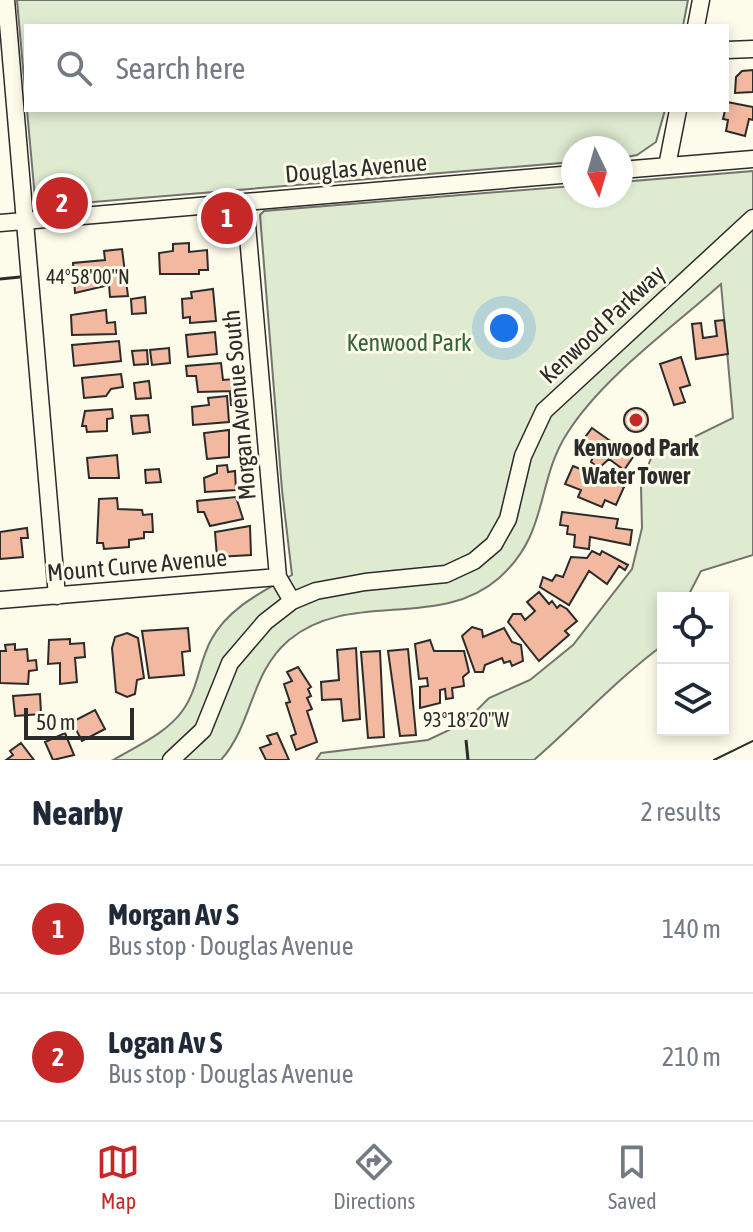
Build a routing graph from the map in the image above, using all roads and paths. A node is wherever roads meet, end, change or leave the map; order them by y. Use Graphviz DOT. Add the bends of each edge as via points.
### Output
graph roads {
  1 [pos="6,0"];
  2 [pos="701,0"];
  3 [pos="696,24"];
  4 [pos="753,49"];
  5 [pos="729,50"];
  6 [pos="678,112"];
  7 [pos="753,159"];
  8 [pos="667,166"];
  9 [pos="633,169"];
  10 [pos="561,175"];
  11 [pos="245,202"];
  12 [pos="753,218"];
  13 [pos="25,221"];
  14 [pos="0,223"];
  15 [pos="278,577"];
  16 [pos="57,596"];
  17 [pos="0,600"];
  18 [pos="292,601"];
  19 [pos="171,760"];
  1 -- 13 [label="street"];
  2 -- 3 [label="street"];
  4 -- 5 [label="street"];
  6 -- 8 [label="street"];
  7 -- 8 [label="street"];
  8 -- 9 [label="street"];
  10 -- 11 [label="street, Douglas Avenue"];
  11 -- 13 [label="street, Douglas Avenue"];
  11 -- 15 [label="street, Morgan Avenue South"];
  12 -- 18 [label="street, Kenwood Parkway" via="544,411 523,456 508,519 494,544 474,561 446,574 365,582"];
  13 -- 14 [label="street, Douglas Avenue"];
  13 -- 16 [label="street"];
  15 -- 16 [label="street, Mount Curve Avenue"];
  15 -- 18 [label="street, Morgan Avenue South"];
  16 -- 17 [label="street, Mount Curve Avenue"];
  18 -- 19 [label="street, Kenwood Parkway" via="265,622 230,663 203,730"];
}
